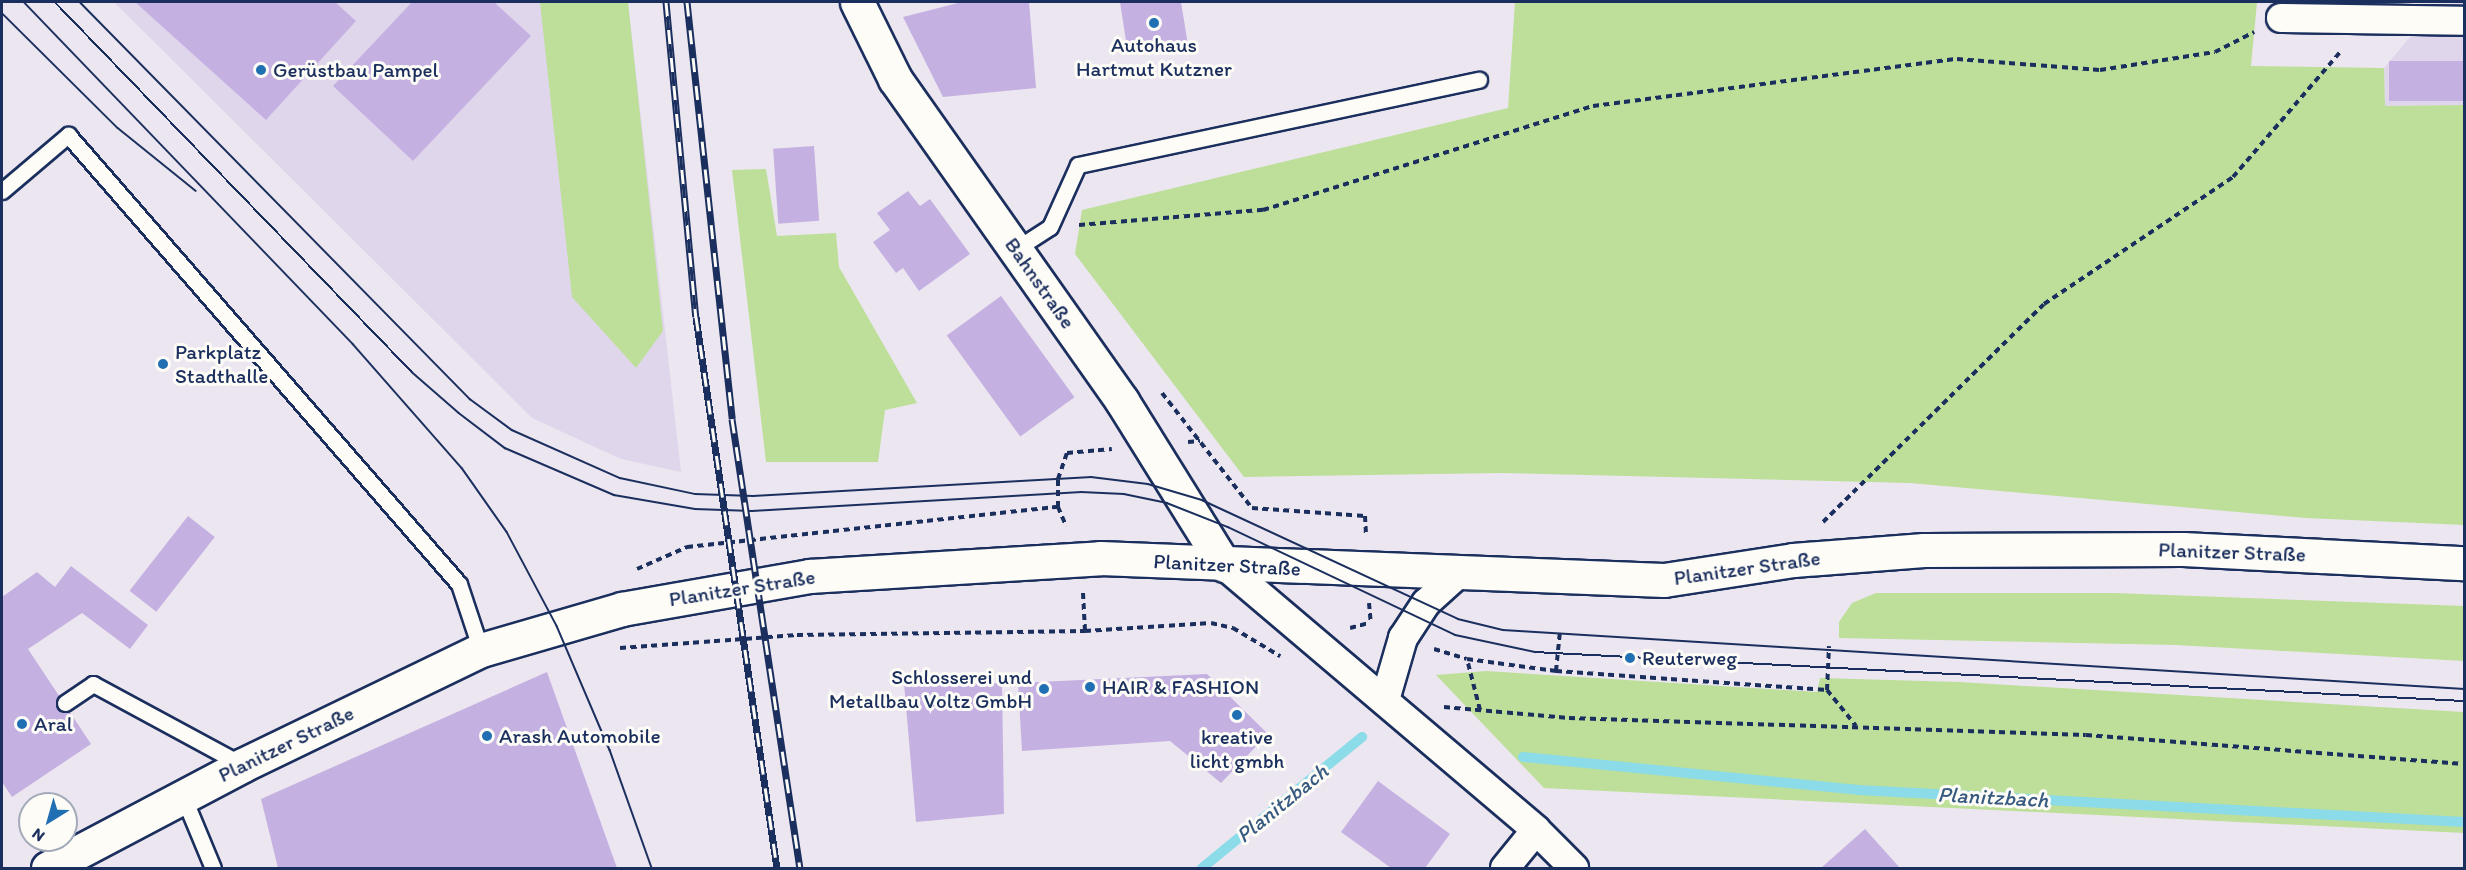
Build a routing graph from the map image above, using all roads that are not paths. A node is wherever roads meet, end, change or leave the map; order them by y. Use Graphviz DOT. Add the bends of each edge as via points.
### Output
graph roads {
  1 [pos="857,2"];
  2 [pos="2281,18"];
  3 [pos="2464,21"];
  4 [pos="1479,80"];
  5 [pos="2,191"];
  6 [pos="1016,249"];
  7 [pos="2464,563"];
  8 [pos="1224,565"];
  9 [pos="1458,574"];
  10 [pos="481,650"];
  11 [pos="1384,700"];
  12 [pos="65,703"];
  13 [pos="243,765"];
  14 [pos="183,796"];
  15 [pos="1536,830"];
  16 [pos="48,868"];
  17 [pos="213,868"];
  18 [pos="1505,868"];
  19 [pos="1574,868"];
  1 -- 6 [label="main road, Bahnstraße" via="895,79"];
  2 -- 3 [label="street"];
  4 -- 6 [label="lane" via="1078,165 1050,227"];
  5 -- 10 [label="lane" via="68,135 459,584"];
  6 -- 8 [label="main road, Bahnstraße" via="1151,447"];
  7 -- 9 [label="main road, Planitzer Straße" via="2183,549 1924,550 1792,560 1664,580"];
  8 -- 9 [label="main road, Planitzer Straße"];
  8 -- 10 [label="main road, Planitzer Straße" via="1082,559 809,576 622,609"];
  8 -- 11 [label="street"];
  9 -- 11 [label="street" via="1426,603 1403,638"];
  10 -- 13 [label="main road, Planitzer Straße"];
  11 -- 15 [label="street"];
  12 -- 13 [label="lane" via="93,684"];
  13 -- 14 [label="main road, Planitzer Straße"];
  14 -- 16 [label="main road, Planitzer Straße"];
  14 -- 17 [label="lane"];
  15 -- 18 [label="street"];
  15 -- 19 [label="street"];
}
